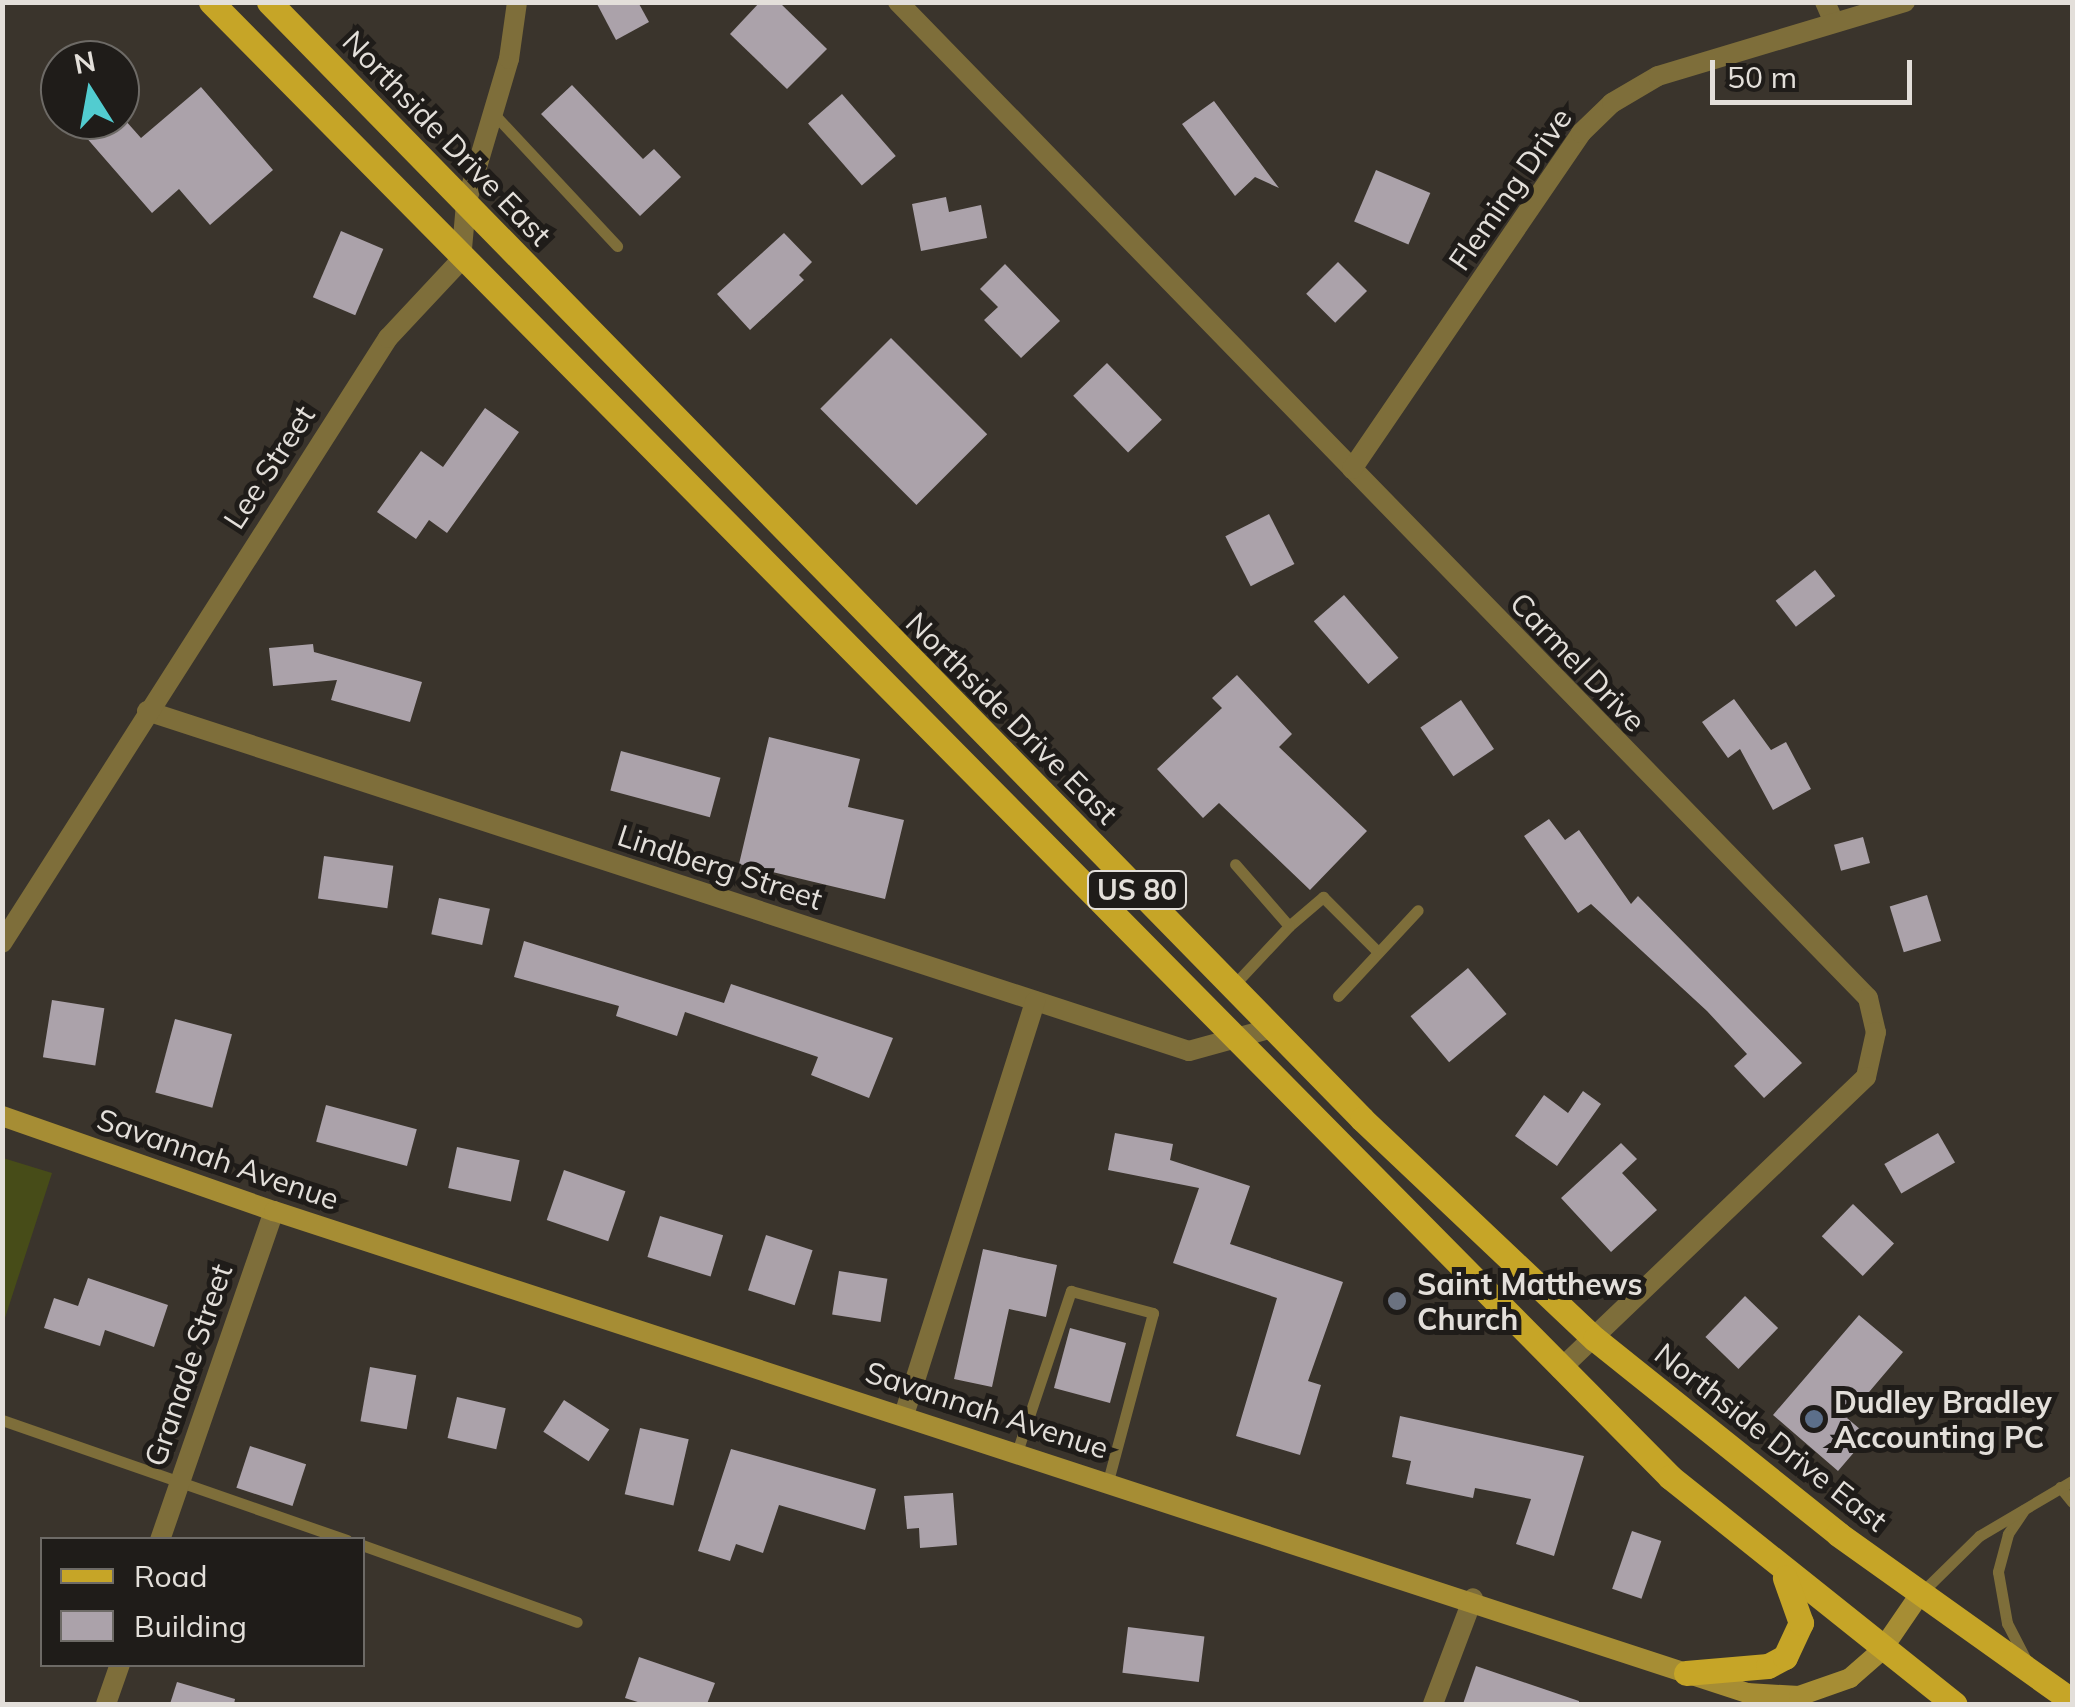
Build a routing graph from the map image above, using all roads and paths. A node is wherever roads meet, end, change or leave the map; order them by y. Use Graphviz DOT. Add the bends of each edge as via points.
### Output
graph roads {
  1 [pos="210,2"];
  2 [pos="268,2"];
  3 [pos="517,2"];
  4 [pos="898,2"];
  5 [pos="1905,2"];
  6 [pos="1829,12"];
  7 [pos="493,113"];
  8 [pos="466,204"];
  9 [pos="617,246"];
  10 [pos="461,260"];
  11 [pos="1352,470"];
  12 [pos="147,711"];
  13 [pos="1234,864"];
  14 [pos="1418,910"];
  15 [pos="1289,926"];
  16 [pos="2,943"];
  17 [pos="1378,952"];
  18 [pos="1232,987"];
  19 [pos="1338,996"];
  20 [pos="1035,1001"];
  21 [pos="1276,1027"];
  22 [pos="1234,1040"];
  23 [pos="2,1116"];
  24 [pos="274,1211"];
  25 [pos="1595,1339"];
  26 [pos="1560,1369"];
  27 [pos="904,1415"];
  28 [pos="2,1420"];
  29 [pos="1018,1452"];
  30 [pos="180,1480"];
  31 [pos="1108,1481"];
  32 [pos="2072,1481"];
  33 [pos="2060,1488"];
  34 [pos="2072,1502"];
  35 [pos="2027,1504"];
  36 [pos="161,1537"];
  37 [pos="338,1537"];
  38 [pos="365,1546"];
  39 [pos="1783,1573"];
  40 [pos="1920,1594"];
  41 [pos="1473,1598"];
  42 [pos="577,1622"];
  43 [pos="1881,1650"];
  44 [pos="119,1667"];
  45 [pos="1686,1672"];
  46 [pos="2034,1677"];
  47 [pos="2072,1702"];
  48 [pos="106,1704"];
  49 [pos="1433,1704"];
  50 [pos="1954,1704"];
  1 -- 10 [label="main road, US 80"];
  2 -- 8 [label="main road, Northside Drive East / US 80"];
  3 -- 7 [label="street"];
  4 -- 11 [label="street, Carmel Drive"];
  5 -- 6 [label="street, Fleming Drive"];
  6 -- 11 [label="street, Fleming Drive" via="1658,76 1612,103 1581,133"];
  7 -- 8 [label="street"];
  7 -- 9 [label="lane"];
  8 -- 10 [label="street"];
  8 -- 18 [label="main road, Northside Drive East / US 80"];
  10 -- 12 [label="street, Lee Street" via="388,338"];
  10 -- 22 [label="main road, US 80"];
  11 -- 25 [label="street, Carmel Drive" via="1868,998 1876,1032 1866,1076"];
  12 -- 16 [label="street, Lee Street"];
  12 -- 20 [label="street, Lindberg Street"];
  13 -- 15 [label="lane"];
  14 -- 17 [label="lane"];
  15 -- 17 [label="lane" via="1323,897"];
  15 -- 18 [label="lane"];
  17 -- 19 [label="lane"];
  18 -- 21 [label="main road, Northside Drive East / US 80"];
  20 -- 22 [label="street, Lindberg Street" via="1189,1052"];
  20 -- 27 [label="street"];
  21 -- 22 [label="street, Lindberg Street"];
  21 -- 25 [label="main road, Northside Drive East / US 80" via="1362,1119"];
  22 -- 26 [label="main road, US 80"];
  23 -- 24 [label="street, Savannah Avenue"];
  24 -- 27 [label="street, Savannah Avenue"];
  24 -- 30 [label="street, Granade Street"];
  25 -- 26 [label="street, Carmel Drive"];
  25 -- 40 [label="main road, Northside Drive East / US 80"];
  26 -- 39 [label="main road, US 80" via="1670,1478"];
  27 -- 29 [label="street, Savannah Avenue"];
  28 -- 30 [label="lane"];
  29 -- 31 [label="street, Savannah Avenue"];
  29 -- 31 [label="lane" via="1072,1291 1152,1314"];
  30 -- 36 [label="street, Granade Street"];
  30 -- 37 [label="lane"];
  31 -- 41 [label="street, Savannah Avenue"];
  32 -- 33 [label="lane"];
  33 -- 34 [label="lane"];
  33 -- 35 [label="lane"];
  35 -- 40 [label="lane" via="1979,1536"];
  35 -- 46 [label="lane" via="2008,1534 1998,1572 2007,1623"];
  38 -- 42 [label="lane"];
  39 -- 43 [label="main road, US 80"];
  39 -- 45 [label="main road" via="1801,1623 1785,1657 1768,1666"];
  40 -- 43 [label="street, Savannah Avenue"];
  40 -- 46 [label="main road, Northside Drive East / US 80"];
  41 -- 45 [label="street, Savannah Avenue"];
  41 -- 49 [label="street"];
  43 -- 45 [label="street, Savannah Avenue" via="1850,1678 1799,1696 1747,1693"];
  43 -- 50 [label="main road, US 80"];
  44 -- 48 [label="street"];
  46 -- 47 [label="main road, Northside Drive East / US 80"];
}
